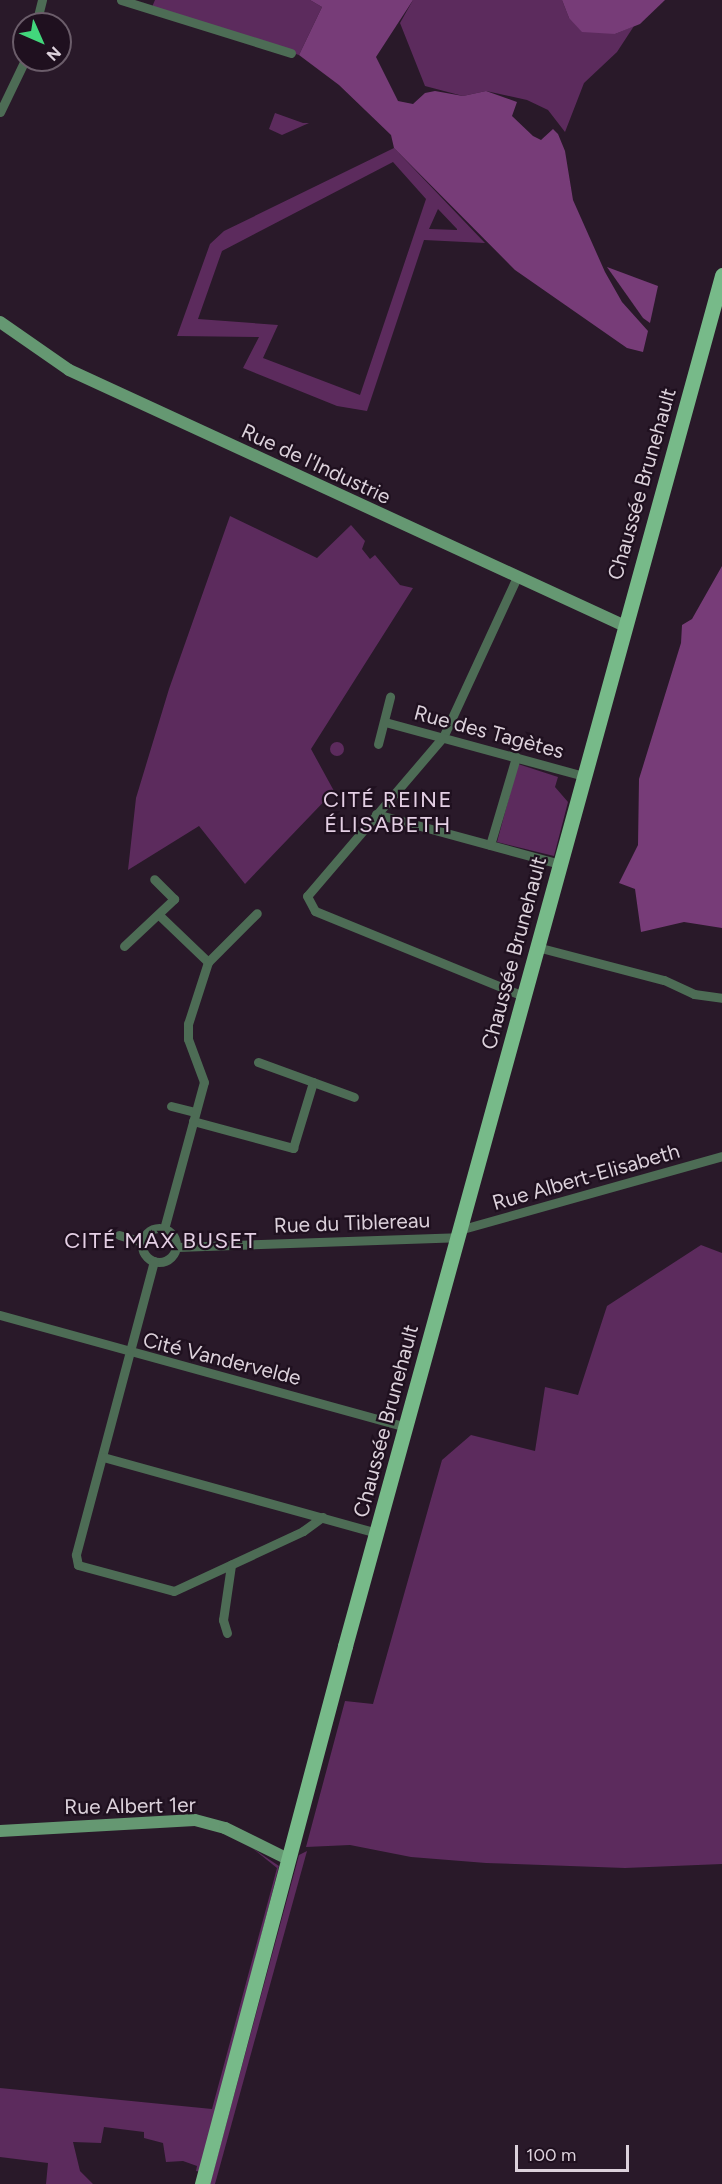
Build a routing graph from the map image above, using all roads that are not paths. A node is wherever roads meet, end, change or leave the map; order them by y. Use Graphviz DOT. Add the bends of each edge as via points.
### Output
graph roads {
  1 [pos="121,0"];
  2 [pos="145,4"];
  3 [pos="291,53"];
  4 [pos="19,72"];
  5 [pos="0,112"];
  6 [pos="722,274"];
  7 [pos="0,322"];
  8 [pos="517,577"];
  9 [pos="625,626"];
  10 [pos="390,698"];
  11 [pos="385,722"];
  12 [pos="443,737"];
  13 [pos="378,744"];
  14 [pos="516,757"];
  15 [pos="584,776"];
  16 [pos="376,814"];
  17 [pos="490,845"];
  18 [pos="560,864"];
  19 [pos="154,879"];
  20 [pos="257,913"];
  21 [pos="159,915"];
  22 [pos="124,946"];
  23 [pos="537,947"];
  24 [pos="208,962"];
  25 [pos="524,996"];
  26 [pos="722,998"];
  27 [pos="258,1062"];
  28 [pos="313,1082"];
  29 [pos="354,1097"];
  30 [pos="171,1106"];
  31 [pos="194,1117"];
  32 [pos="722,1156"];
  33 [pos="164,1228"];
  34 [pos="458,1234"];
  35 [pos="119,1235"];
  36 [pos="142,1242"];
  37 [pos="176,1247"];
  38 [pos="154,1261"];
  39 [pos="0,1315"];
  40 [pos="131,1351"];
  41 [pos="406,1427"];
  42 [pos="103,1457"];
  43 [pos="322,1517"];
  44 [pos="377,1533"];
  45 [pos="231,1565"];
  46 [pos="226,1633"];
  47 [pos="0,1830"];
  48 [pos="291,1856"];
  49 [pos="202,2184"];
  1 -- 2 [label="street"];
  2 -- 3 [label="street"];
  4 -- 5 [label="street"];
  6 -- 9 [label="main road, Chaussée Brunehault"];
  7 -- 8 [label="street, Rue de l'Industrie" via="69,370"];
  8 -- 9 [label="street, Rue de l'Industrie"];
  8 -- 12 [label="street"];
  9 -- 15 [label="main road, Chaussée Brunehault"];
  10 -- 11 [label="street, Rue des Tagètes"];
  11 -- 12 [label="street, Rue des Tagètes"];
  11 -- 13 [label="street, Rue des Tagètes"];
  12 -- 14 [label="street, Rue des Tagètes"];
  12 -- 16 [label="street"];
  14 -- 15 [label="street, Rue des Tagètes"];
  14 -- 17 [label="street"];
  15 -- 18 [label="main road, Chaussée Brunehault"];
  16 -- 17 [label="street"];
  16 -- 25 [label="street" via="312,888 308,902 315,911"];
  17 -- 18 [label="street"];
  18 -- 23 [label="main road, Chaussée Brunehault"];
  19 -- 21 [label="street" via="174,900"];
  20 -- 24 [label="street"];
  21 -- 22 [label="street"];
  21 -- 24 [label="street"];
  23 -- 25 [label="main road, Chaussée Brunehault"];
  23 -- 26 [label="street" via="664,980 694,994"];
  24 -- 31 [label="street" via="187,1032 204,1074"];
  25 -- 34 [label="main road, Chaussée Brunehault"];
  27 -- 28 [label="street"];
  28 -- 29 [label="street"];
  28 -- 31 [label="street" via="293,1148"];
  30 -- 31 [label="street"];
  31 -- 33 [label="street"];
  32 -- 34 [label="street, Rue Albert-Elisabeth"];
  33 -- 36 [label="street" via="148,1232"];
  33 -- 37 [label="street" via="173,1236"];
  34 -- 37 [label="street, Rue du Tiblereau"];
  34 -- 41 [label="main road, Chaussée Brunehault"];
  35 -- 36 [label="street"];
  36 -- 38 [label="street" via="146,1256"];
  37 -- 38 [label="street" via="168,1259"];
  38 -- 40 [label="street"];
  39 -- 40 [label="street"];
  40 -- 41 [label="street, Cité Vandervelde"];
  40 -- 42 [label="street, Cité Vandervelde"];
  41 -- 44 [label="main road, Chaussée Brunehault"];
  42 -- 43 [label="street"];
  42 -- 45 [label="street, Cité Vandervelde" via="76,1555 81,1568 174,1591"];
  43 -- 44 [label="street"];
  43 -- 45 [label="street, Cité Vandervelde" via="303,1531"];
  44 -- 48 [label="main road, Chaussée Brunehault"];
  45 -- 46 [label="street" via="223,1620"];
  47 -- 48 [label="street, Rue Albert 1er" via="195,1820 225,1828"];
  48 -- 49 [label="main road, Chaussée Brunehault"];
}
